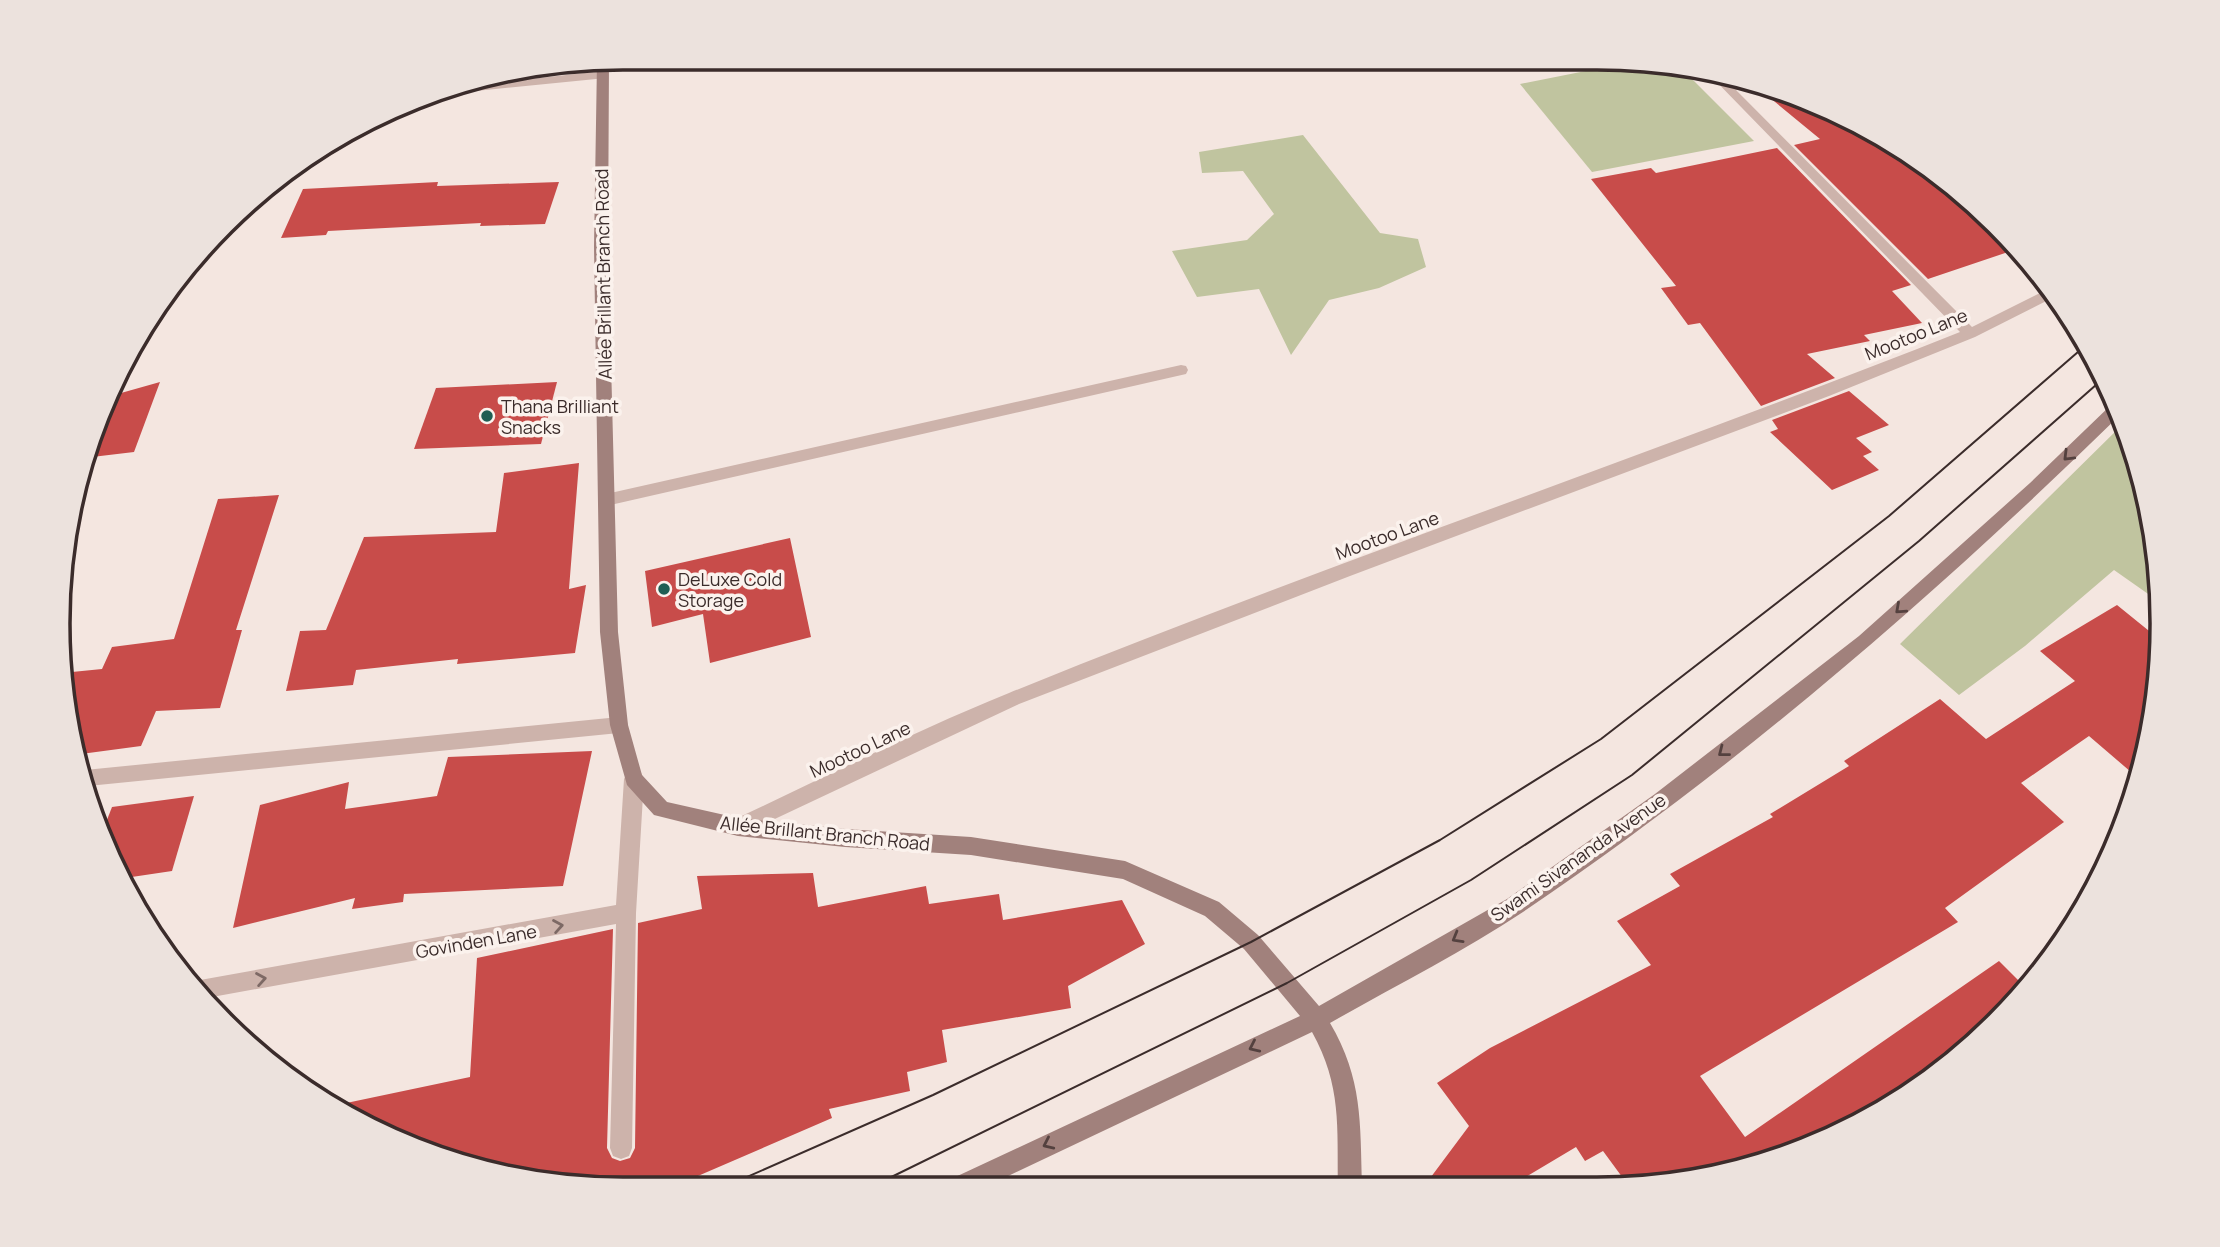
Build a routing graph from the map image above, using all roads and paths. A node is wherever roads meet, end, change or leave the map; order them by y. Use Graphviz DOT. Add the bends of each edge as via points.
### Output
graph roads {
  1 [pos="602,71"];
  2 [pos="564,74"];
  3 [pos="533,78"];
  4 [pos="1725,86"];
  5 [pos="1731,87"];
  6 [pos="1727,88"];
  7 [pos="2043,297"];
  8 [pos="1970,334"];
  9 [pos="1181,370"];
  10 [pos="2109,415"];
  11 [pos="606,500"];
  12 [pos="619,725"];
  13 [pos="92,777"];
  14 [pos="634,779"];
  15 [pos="738,827"];
  16 [pos="626,913"];
  17 [pos="207,988"];
  18 [pos="1316,1019"];
  19 [pos="621,1148"];
  20 [pos="980,1177"];
  21 [pos="1350,1177"];
  1 -- 11 [label="street, Allée Brillant Branch Road"];
  2 -- 3 [label="street"];
  4 -- 6 [label="street"];
  5 -- 6 [label="street"];
  6 -- 8 [label="street"];
  7 -- 8 [label="street, Mootoo Lane"];
  8 -- 15 [label="street, Mootoo Lane" via="1013,699"];
  9 -- 11 [label="street"];
  10 -- 18 [label="street, Swami Sivananda Avenue, one-way" via="1865,640 1662,800 1514,906"];
  11 -- 12 [label="street, Allée Brillant Branch Road" via="609,632"];
  12 -- 13 [label="street"];
  12 -- 14 [label="street, Allée Brillant Branch Road"];
  14 -- 15 [label="street, Allée Brillant Branch Road" via="661,809"];
  14 -- 16 [label="street"];
  15 -- 18 [label="street, Allée Brillant Branch Road" via="971,846 1125,870 1212,909 1251,942"];
  17 -- 16 [label="street, Govinden Lane, one-way"];
  16 -- 19 [label="street"];
  18 -- 20 [label="street, Swami Sivananda Avenue, one-way"];
  18 -- 21 [label="street, Allée Brillant Branch Road" via="1334,1050 1348,1098"];
}
